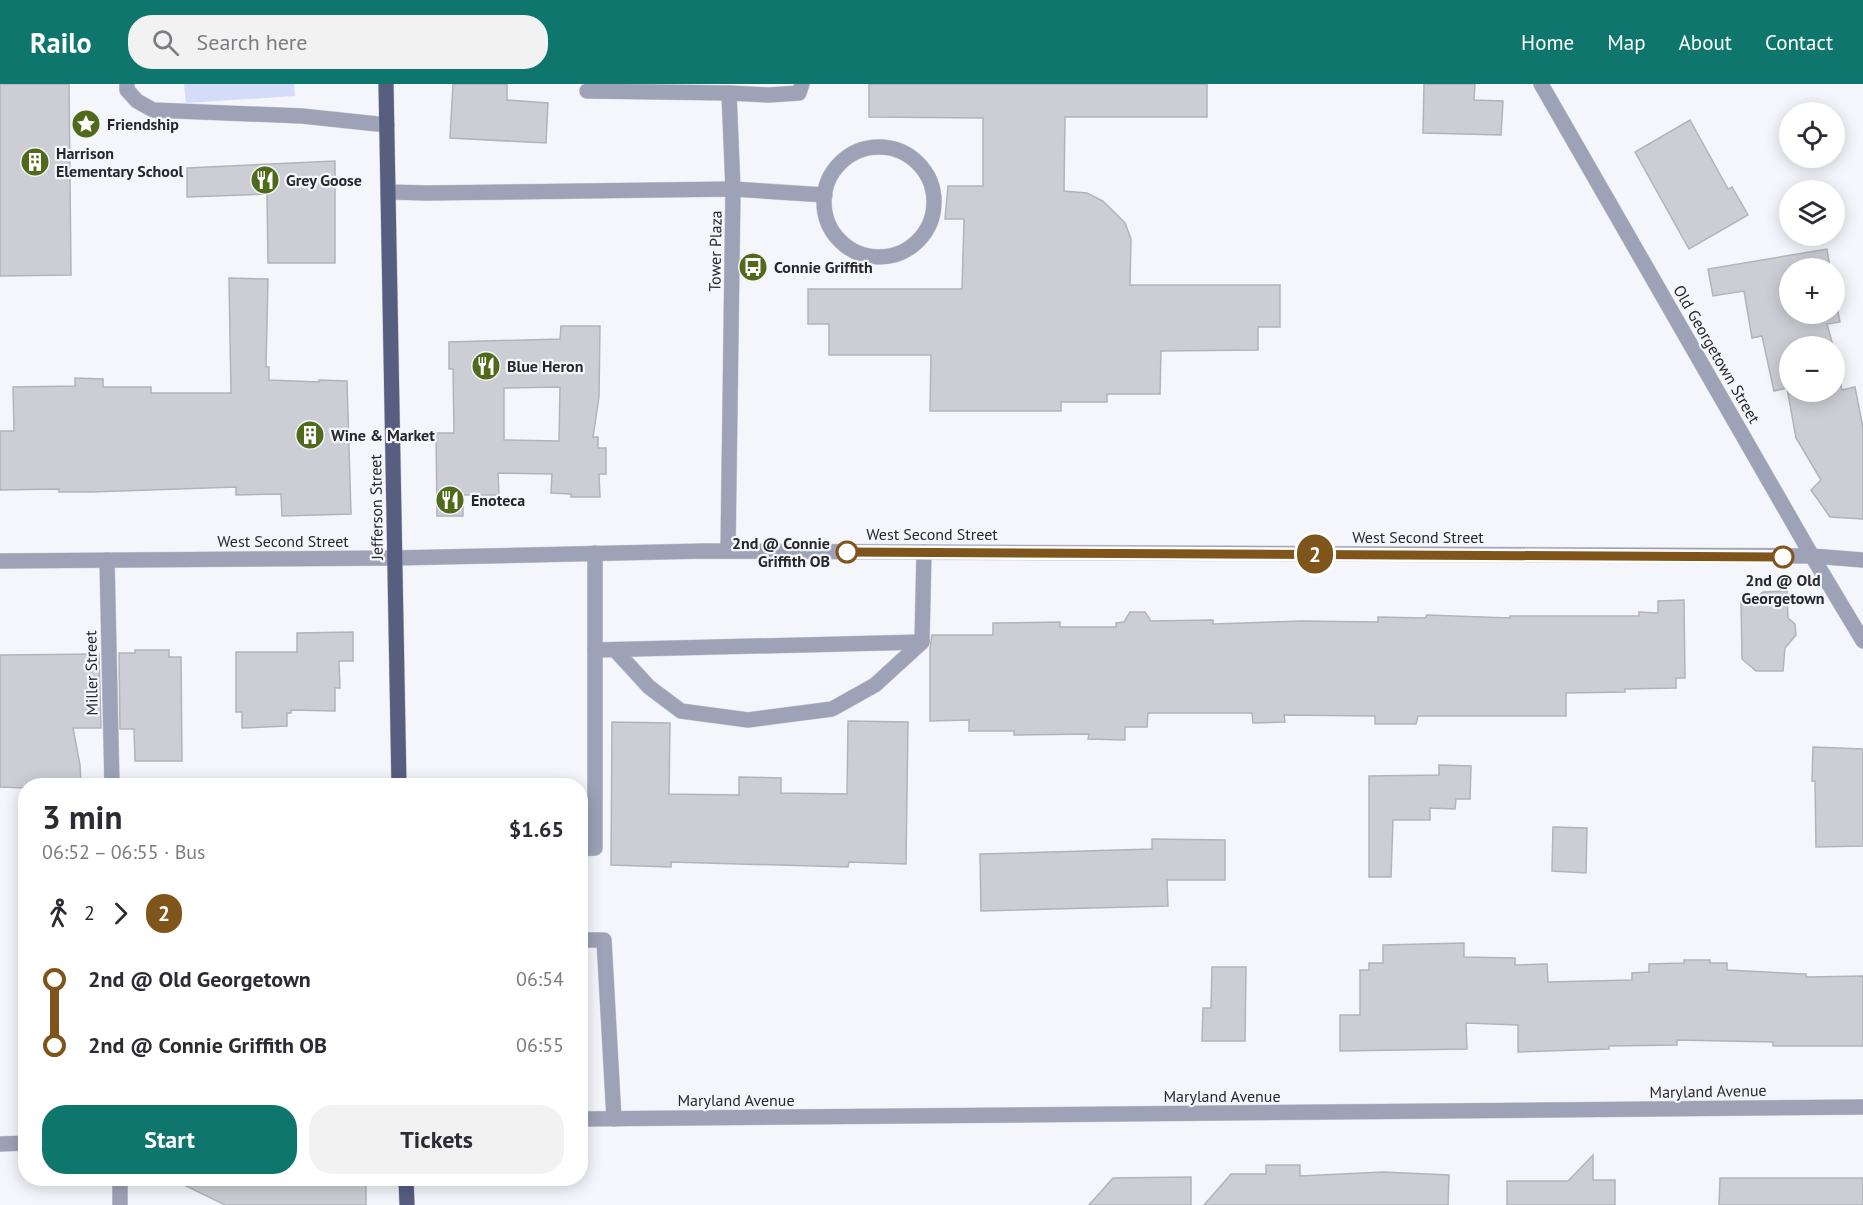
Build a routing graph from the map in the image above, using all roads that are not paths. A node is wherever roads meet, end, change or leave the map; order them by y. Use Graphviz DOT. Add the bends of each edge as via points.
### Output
graph roads {
  1 [pos="128,84"];
  2 [pos="386,84"];
  3 [pos="802,84"];
  4 [pos="1540,84"];
  5 [pos="587,91"];
  6 [pos="729,93"];
  7 [pos="387,125"];
  8 [pos="733,189"];
  9 [pos="388,192"];
  10 [pos="825,195"];
  11 [pos="728,551"];
  12 [pos="924,552"];
  13 [pos="595,553"];
  14 [pos="1812,556"];
  15 [pos="395,558"];
  16 [pos="107,560"];
  17 [pos="1863,560"];
  18 [pos="0,561"];
  19 [pos="1863,641"];
  20 [pos="922,642"];
  21 [pos="595,650"];
  22 [pos="615,650"];
  23 [pos="112,778"];
  24 [pos="399,778"];
  25 [pos="588,848"];
  26 [pos="588,940"];
  27 [pos="1863,1107"];
  28 [pos="588,1119"];
  29 [pos="614,1119"];
  30 [pos="18,1143"];
  31 [pos="0,1144"];
  32 [pos="120,1186"];
  33 [pos="406,1186"];
  34 [pos="120,1205"];
  35 [pos="407,1205"];
  1 -- 7 [label="street" via="127,90 137,101 153,110 302,116"];
  2 -- 7 [label="main road, Jefferson Street"];
  3 -- 6 [label="street" via="799,93"];
  4 -- 14 [label="street, Old Georgetown Street"];
  5 -- 6 [label="street"];
  6 -- 8 [label="street"];
  7 -- 9 [label="main road, Jefferson Street"];
  8 -- 9 [label="street, Tower Plaza"];
  8 -- 10 [label="street"];
  8 -- 11 [label="street, Tower Plaza"];
  9 -- 15 [label="main road, Jefferson Street"];
  10 -- 10 [label="street" via="830,228 854,252 871,257 905,251 919,241 934,209 933,190 926,172 913,158 896,149 877,147 850,156 831,177"];
  11 -- 12 [label="street, West Second Street"];
  11 -- 13 [label="street, West Second Street"];
  12 -- 14 [label="street, West Second Street"];
  12 -- 20 [label="street"];
  13 -- 15 [label="street, West Second Street"];
  13 -- 21 [label="street"];
  14 -- 17 [label="street, West Second Street"];
  14 -- 19 [label="street, Old Georgetown Street"];
  15 -- 16 [label="street, West Second Street"];
  15 -- 24 [label="main road, Jefferson Street"];
  16 -- 18 [label="street, West Second Street"];
  16 -- 23 [label="street, Miller Street"];
  20 -- 22 [label="street"];
  20 -- 22 [label="street" via="875,685 832,709 748,720 681,711 649,687"];
  21 -- 22 [label="street"];
  21 -- 25 [label="street" via="594,848"];
  26 -- 29 [label="street" via="604,940"];
  27 -- 29 [label="street, Maryland Avenue"];
  28 -- 29 [label="street, Maryland Avenue"];
  30 -- 31 [label="street"];
  32 -- 34 [label="street"];
  33 -- 35 [label="main road"];
}
